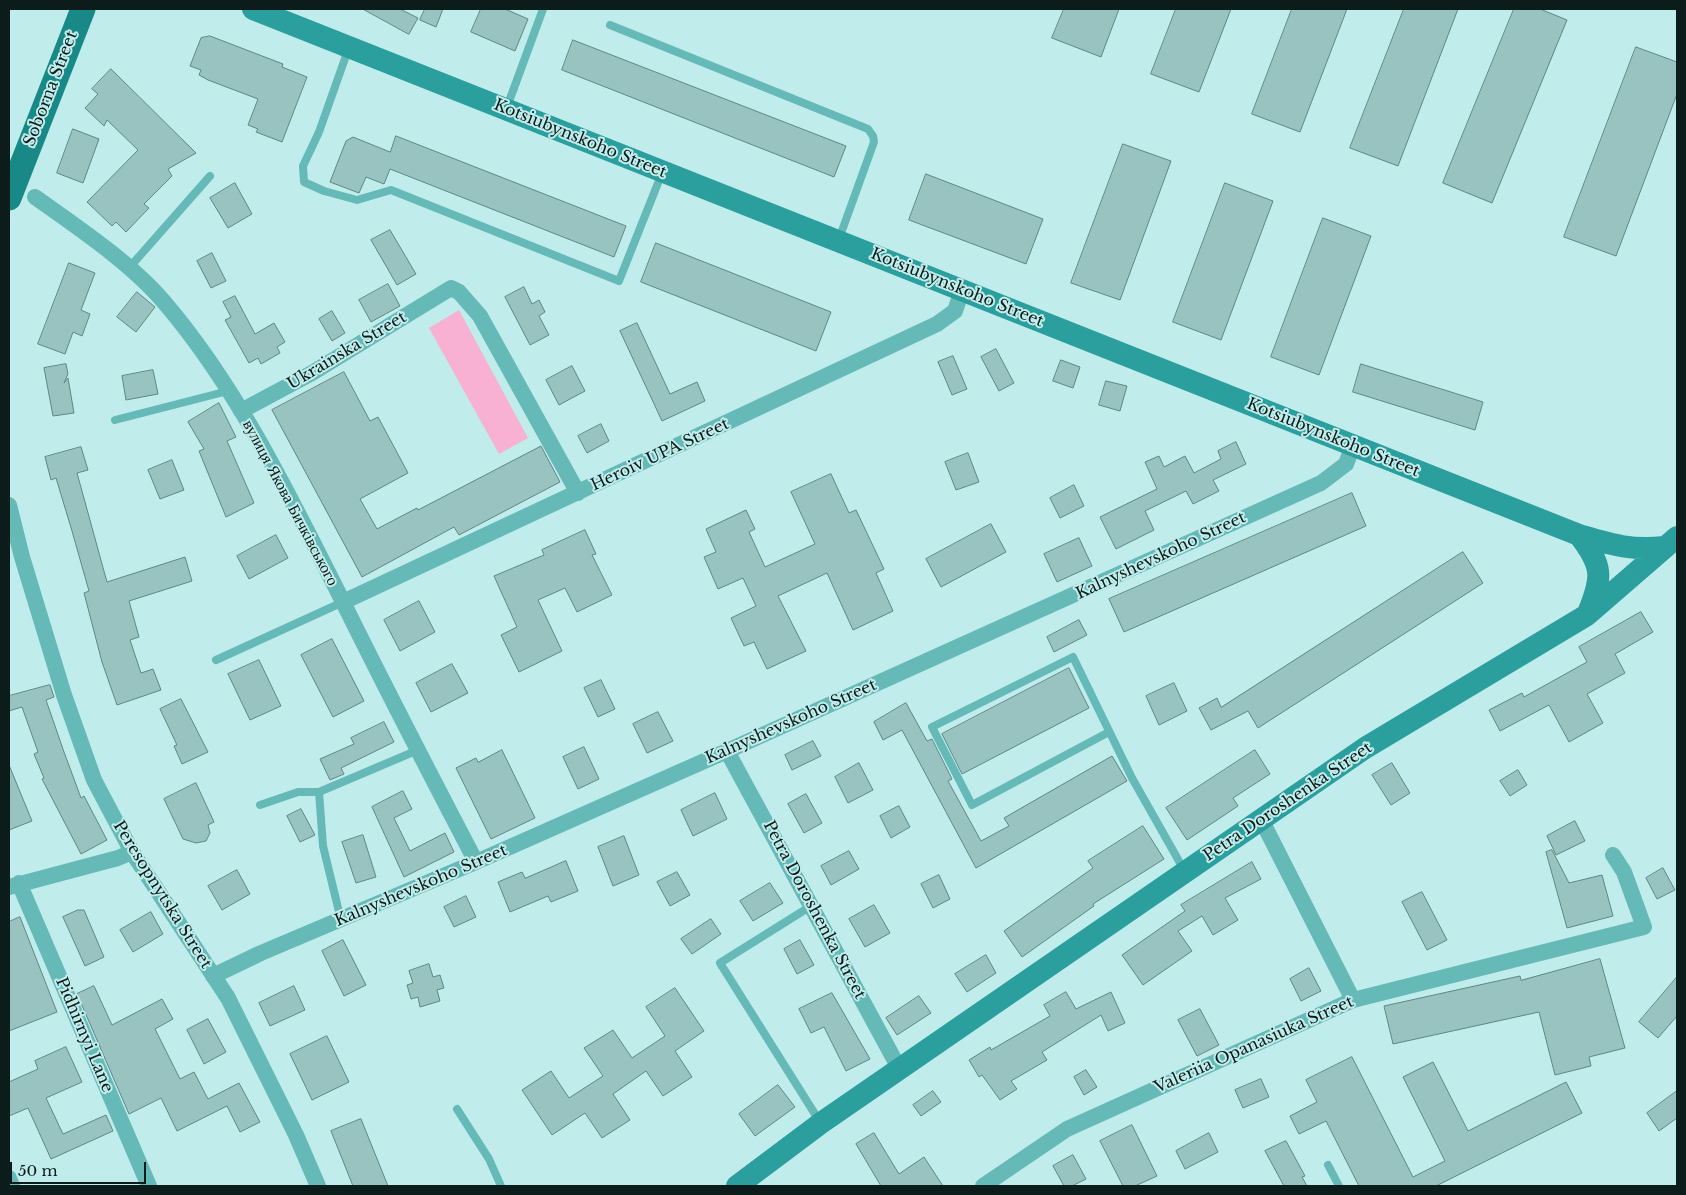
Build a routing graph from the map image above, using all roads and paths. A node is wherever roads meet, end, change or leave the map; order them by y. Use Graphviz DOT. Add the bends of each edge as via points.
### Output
graph roads {
  1 [pos="82,9"];
  2 [pos="254,9"];
  3 [pos="543,9"];
  4 [pos="610,24"];
  5 [pos="349,47"];
  6 [pos="506,109"];
  7 [pos="662,171"];
  8 [pos="210,176"];
  9 [pos="11,184"];
  10 [pos="35,197"];
  11 [pos="838,241"];
  12 [pos="128,269"];
  13 [pos="962,290"];
  14 [pos="228,391"];
  15 [pos="241,411"];
  16 [pos="115,420"];
  17 [pos="1352,446"];
  18 [pos="578,493"];
  19 [pos="9,505"];
  20 [pos="1579,535"];
  21 [pos="1673,542"];
  22 [pos="342,602"];
  23 [pos="1587,615"];
  24 [pos="216,660"];
  25 [pos="1109,732"];
  26 [pos="418,750"];
  27 [pos="727,751"];
  28 [pos="319,792"];
  29 [pos="260,805"];
  30 [pos="1261,819"];
  31 [pos="132,852"];
  32 [pos="1614,856"];
  33 [pos="476,862"];
  34 [pos="1185,872"];
  35 [pos="14,885"];
  36 [pos="811,906"];
  37 [pos="341,920"];
  38 [pos="214,976"];
  39 [pos="1352,1000"];
  40 [pos="900,1070"];
  41 [pos="457,1109"];
  42 [pos="821,1123"];
  43 [pos="1328,1165"];
  44 [pos="9,1178"];
  45 [pos="12,1186"];
  46 [pos="149,1186"];
  47 [pos="318,1186"];
  48 [pos="501,1186"];
  49 [pos="737,1186"];
  50 [pos="983,1186"];
  51 [pos="1339,1186"];
  1 -- 9 [label="main road, Soborna Street"];
  2 -- 5 [label="street, Kotsiubynskoho Street"];
  3 -- 6 [label="lane"];
  4 -- 11 [label="lane" via="868,129 874,142"];
  5 -- 6 [label="street, Kotsiubynskoho Street"];
  5 -- 7 [label="lane" via="319,132 303,166 304,182 324,191 357,200 391,190 619,281"];
  6 -- 7 [label="street, Kotsiubynskoho Street"];
  7 -- 11 [label="street, Kotsiubynskoho Street"];
  8 -- 12 [label="lane"];
  10 -- 12 [label="street, вулиця Якова Бичківського"];
  11 -- 13 [label="street, Kotsiubynskoho Street"];
  12 -- 14 [label="street, вулиця Якова Бичківського" via="163,300"];
  13 -- 17 [label="street, Kotsiubynskoho Street"];
  13 -- 18 [label="street, Heroiv UPA Street" via="955,311 937,324"];
  14 -- 15 [label="street, вулиця Якова Бичківського"];
  14 -- 16 [label="lane"];
  15 -- 18 [label="street, Ukrainska Street" via="312,373 451,288 459,292 480,316"];
  15 -- 22 [label="street, вулиця Якова Бичківського"];
  17 -- 20 [label="street, Kotsiubynskoho Street"];
  17 -- 27 [label="street, Kalnyshevskoho Street" via="1346,464 1321,483"];
  18 -- 22 [label="street, Heroiv UPA Street"];
  19 -- 31 [label="street, Peresopnytska Street" via="64,695 94,780"];
  20 -- 21 [label="street, Kotsiubynskoho Street" via="1620,548 1642,550"];
  20 -- 23 [label="street" via="1594,554 1599,576"];
  21 -- 23 [label="street, Petra Doroshenka Street"];
  22 -- 24 [label="lane"];
  22 -- 26 [label="street, вулиця Якова Бичківського"];
  23 -- 30 [label="street, Petra Doroshenka Street" via="1366,748"];
  25 -- 25 [label="lane" via="1073,657 932,727 972,806"];
  25 -- 34 [label="lane"];
  26 -- 28 [label="lane"];
  26 -- 33 [label="street, вулиця Якова Бичківського"];
  27 -- 33 [label="street, Kalnyshevskoho Street"];
  27 -- 36 [label="street, Petra Doroshenka Street"];
  28 -- 29 [label="lane" via="298,792"];
  28 -- 37 [label="lane" via="323,846"];
  30 -- 34 [label="street, Petra Doroshenka Street"];
  30 -- 39 [label="street"];
  31 -- 35 [label="street"];
  31 -- 38 [label="street, Peresopnytska Street"];
  32 -- 39 [label="street, Valeriia Opanasiuka Street" via="1624,872 1644,927"];
  33 -- 37 [label="street, Kalnyshevskoho Street"];
  34 -- 40 [label="street, Petra Doroshenka Street"];
  35 -- 46 [label="street, Pidhirnyi Lane"];
  36 -- 40 [label="street, Petra Doroshenka Street"];
  36 -- 42 [label="lane" via="720,963"];
  37 -- 38 [label="street, Kalnyshevskoho Street"];
  38 -- 47 [label="street, Peresopnytska Street" via="228,998"];
  39 -- 50 [label="street, Valeriia Opanasiuka Street" via="1067,1129"];
  40 -- 42 [label="street, Petra Doroshenka Street"];
  41 -- 48 [label="lane" via="489,1159"];
  42 -- 49 [label="street, Petra Doroshenka Street"];
  43 -- 51 [label="lane"];
  44 -- 45 [label="street"];
}
